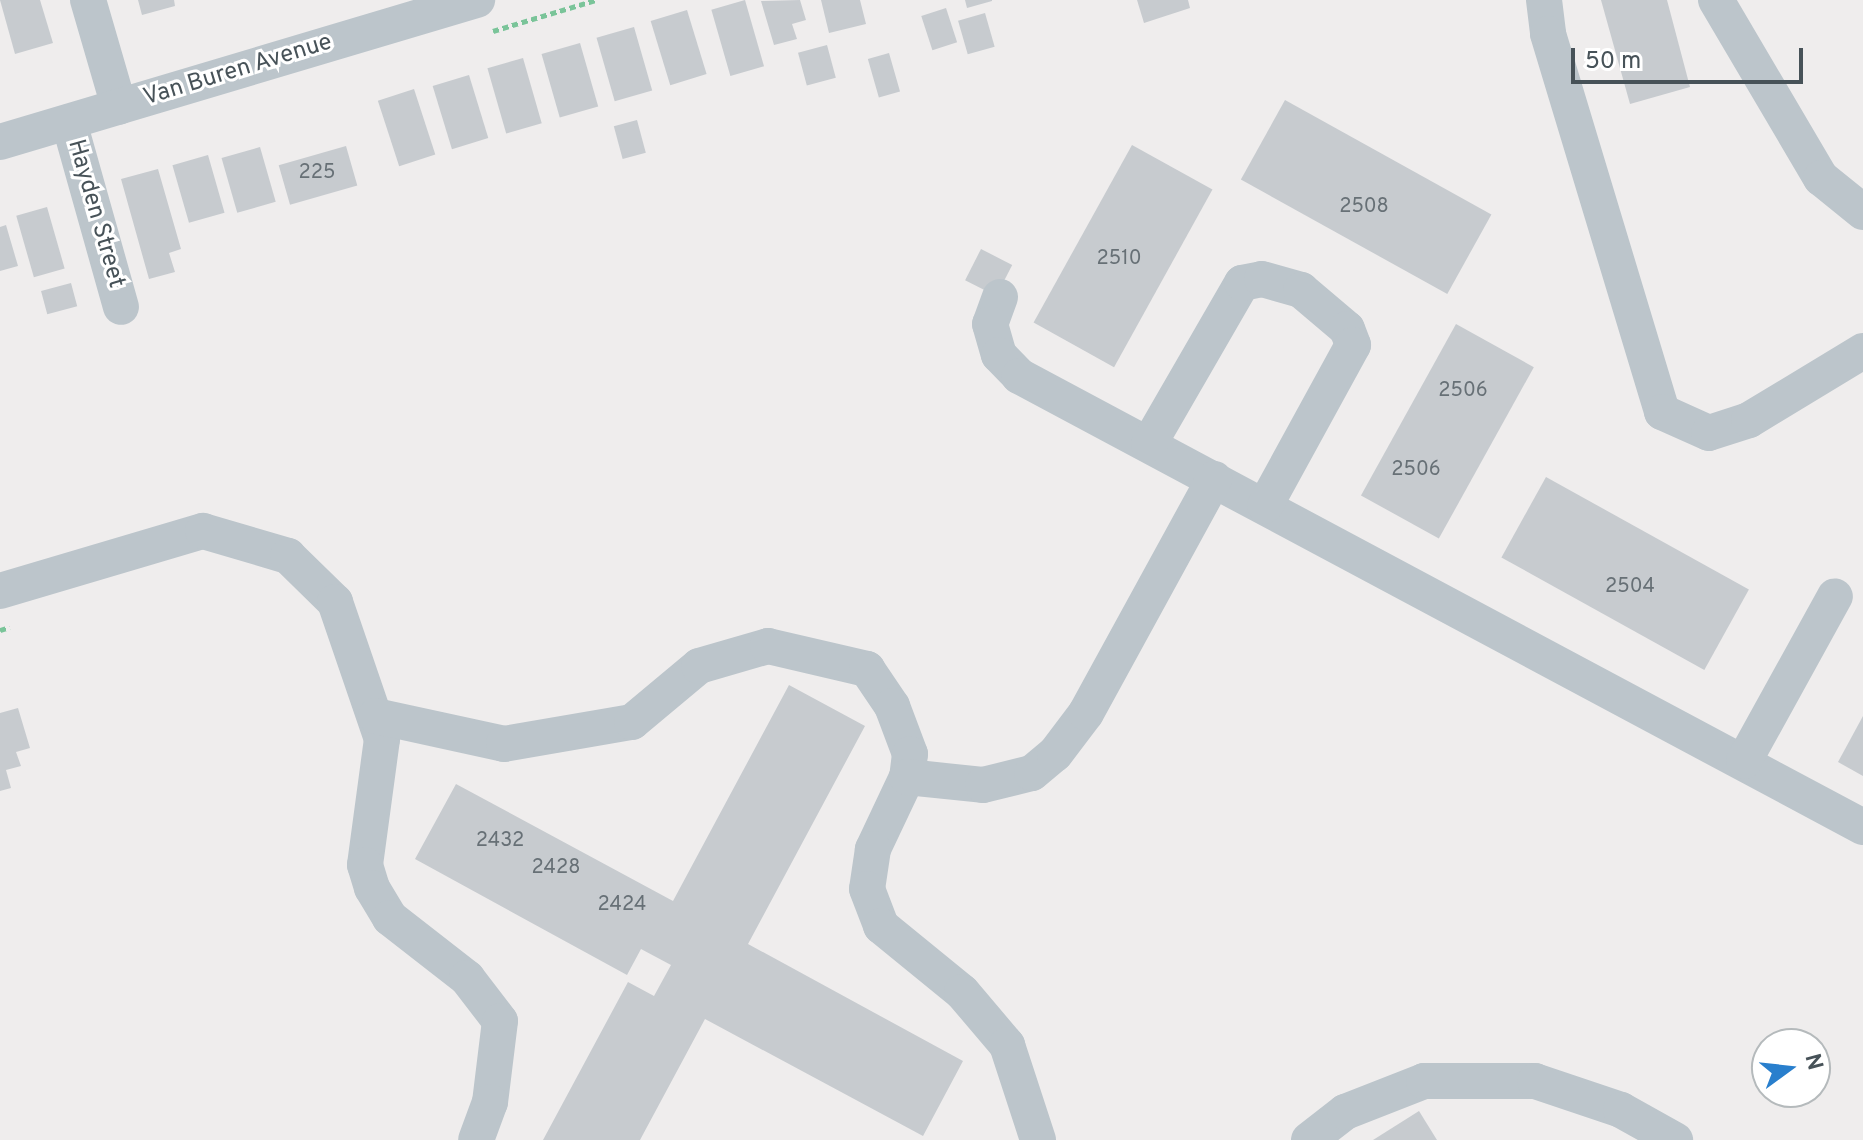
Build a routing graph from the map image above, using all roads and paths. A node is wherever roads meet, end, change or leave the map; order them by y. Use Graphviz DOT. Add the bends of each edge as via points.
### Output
graph roads {
  1 [pos="88,0"];
  2 [pos="596,0"];
  3 [pos="1544,0"];
  4 [pos="1716,0"];
  5 [pos="479,17"];
  6 [pos="119,107"];
  7 [pos="69,122"];
  8 [pos="0,142"];
  9 [pos="1863,212"];
  10 [pos="1000,297"];
  11 [pos="121,307"];
  12 [pos="1863,351"];
  13 [pos="1149,444"];
  14 [pos="1214,479"];
  15 [pos="1265,506"];
  16 [pos="0,591"];
  17 [pos="1835,596"];
  18 [pos="10,627"];
  19 [pos="0,630"];
  20 [pos="376,716"];
  21 [pos="1744,761"];
  22 [pos="907,777"];
  23 [pos="1863,827"];
  24 [pos="476,1140"];
  25 [pos="1038,1140"];
  26 [pos="1309,1140"];
  27 [pos="1675,1140"];
  1 -- 6 [label="street"];
  2 -- 5 [label="path"];
  3 -- 12 [label="street" via="1548,34 1662,412 1709,433 1749,420"];
  4 -- 9 [label="street" via="1821,178"];
  5 -- 6 [label="street, Van Buren Avenue"];
  6 -- 7 [label="street, Van Buren Avenue"];
  7 -- 8 [label="street, Van Buren Avenue"];
  7 -- 11 [label="street, Hayden Street"];
  10 -- 13 [label="street" via="990,324 999,355 1019,376"];
  13 -- 14 [label="street"];
  13 -- 15 [label="street" via="1242,283 1262,279 1301,290 1347,329 1353,345"];
  14 -- 15 [label="street"];
  14 -- 22 [label="street" via="1086,713 1055,754 1011,780"];
  15 -- 21 [label="street"];
  16 -- 20 [label="street" via="203,531 288,556 349,625"];
  17 -- 21 [label="street"];
  18 -- 19 [label="path"];
  20 -- 22 [label="street" via="504,744 553,739 632,722 699,666 768,646 867,669 892,706 910,754"];
  20 -- 24 [label="street" via="382,757 365,865 372,888 390,918 467,978 500,1021 490,1102"];
  21 -- 23 [label="street"];
  22 -- 25 [label="street" via="873,849 867,889 881,926 962,992 1007,1045"];
  26 -- 27 [label="street" via="1345,1112 1424,1081 1535,1081 1621,1110"];
}
